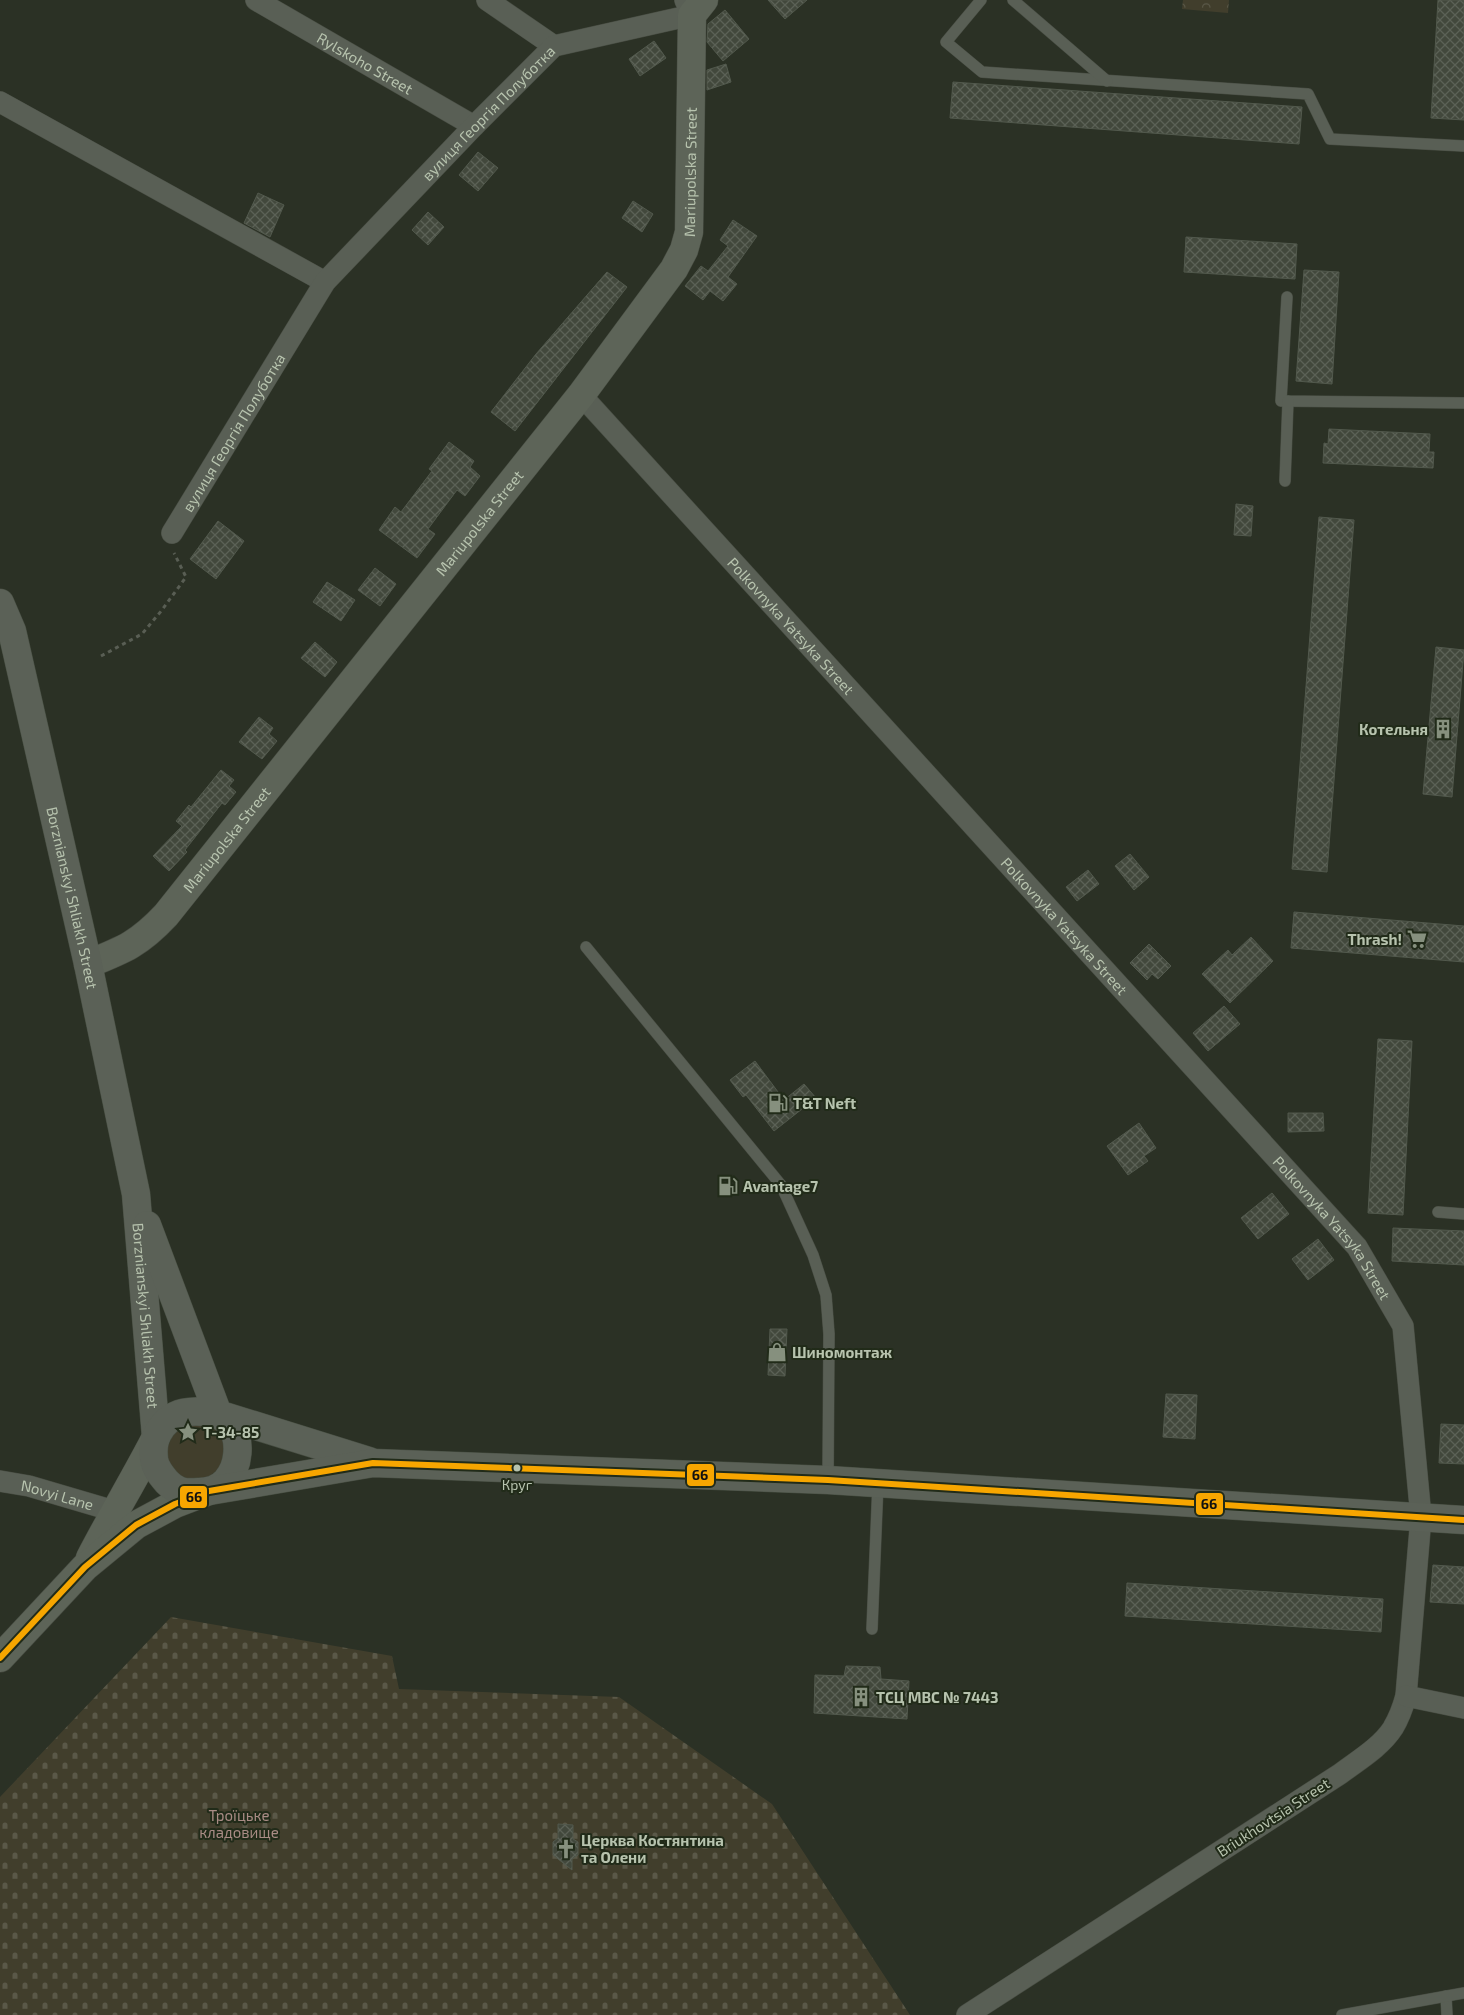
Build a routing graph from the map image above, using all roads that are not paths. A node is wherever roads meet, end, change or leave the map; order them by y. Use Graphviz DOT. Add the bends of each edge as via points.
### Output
graph roads {
  1 [pos="256,0"];
  2 [pos="487,0"];
  3 [pos="981,0"];
  4 [pos="1013,0"];
  5 [pos="696,4"];
  6 [pos="554,46"];
  7 [pos="1107,81"];
  8 [pos="0,102"];
  9 [pos="474,126"];
  10 [pos="1464,146"];
  11 [pos="325,282"];
  12 [pos="1288,297"];
  13 [pos="581,394"];
  14 [pos="1288,401"];
  15 [pos="1464,403"];
  16 [pos="1285,481"];
  17 [pos="172,533"];
  18 [pos="0,603"];
  19 [pos="586,947"];
  20 [pos="88,964"];
  21 [pos="136,1194"];
  22 [pos="1438,1212"];
  23 [pos="1464,1214"];
  24 [pos="218,1414"];
  25 [pos="156,1437"];
  26 [pos="373,1463"];
  27 [pos="828,1480"];
  28 [pos="0,1481"];
  29 [pos="878,1483"];
  30 [pos="209,1491"];
  31 [pos="114,1511"];
  32 [pos="1421,1517"];
  33 [pos="1464,1520"];
  34 [pos="85,1567"];
  35 [pos="872,1629"];
  36 [pos="0,1658"];
  37 [pos="1406,1696"];
  38 [pos="1464,1708"];
  39 [pos="1464,1993"];
  40 [pos="1446,1996"];
  41 [pos="967,2015"];
  42 [pos="1342,2015"];
  43 [pos="1447,2015"];
  1 -- 9 [label="street, Rylskoho Street"];
  2 -- 6 [label="street"];
  3 -- 7 [label="lane" via="946,42 982,72"];
  4 -- 7 [label="lane"];
  5 -- 6 [label="street, вулиця Георгія Полуботка"];
  5 -- 13 [label="street, Mariupolska Street" via="689,232 684,250 656,295"];
  6 -- 9 [label="street, вулиця Георгія Полуботка"];
  7 -- 10 [label="lane" via="1308,94 1330,139"];
  8 -- 11 [label="street"];
  9 -- 11 [label="street, вулиця Георгія Полуботка"];
  11 -- 17 [label="street, вулиця Георгія Полуботка"];
  12 -- 14 [label="lane" via="1281,401"];
  13 -- 20 [label="street, Mariupolska Street" via="166,915 149,934 130,947"];
  13 -- 32 [label="street, Polkovnyka Yatsyka Street" via="1358,1247 1403,1326"];
  14 -- 15 [label="lane"];
  14 -- 16 [label="lane"];
  18 -- 20 [label="main road, Borznianskyi Shliakh Street" via="12,631"];
  19 -- 27 [label="lane" via="781,1184 813,1255 826,1295 829,1334"];
  20 -- 21 [label="main road, Borznianskyi Shliakh Street"];
  21 -- 24 [label="main road, Borznianskyi Shliakh Street"];
  21 -- 25 [label="main road, Borznianskyi Shliakh Street"];
  22 -- 23 [label="lane"];
  24 -- 25 [label="main road" via="203,1410 180,1413 168,1420"];
  24 -- 26 [label="main road"];
  24 -- 30 [label="main road" via="234,1432 237,1455 235,1466 225,1482"];
  25 -- 30 [label="main road" via="154,1460 158,1470 174,1488 184,1493"];
  25 -- 31 [label="street"];
  26 -- 27 [label="main road"];
  26 -- 30 [label="main road"];
  27 -- 29 [label="main road"];
  28 -- 31 [label="street, Novyi Lane" via="29,1486"];
  29 -- 32 [label="main road"];
  29 -- 35 [label="lane"];
  30 -- 34 [label="street" via="175,1504 136,1525"];
  31 -- 34 [label="street"];
  32 -- 33 [label="main road"];
  32 -- 37 [label="street, Briukhovtsia Street"];
  34 -- 36 [label="street"];
  37 -- 38 [label="street"];
  37 -- 41 [label="street, Briukhovtsia Street" via="1392,1730 1340,1774"];
  39 -- 40 [label="lane"];
  40 -- 42 [label="lane"];
  40 -- 43 [label="lane"];
}
